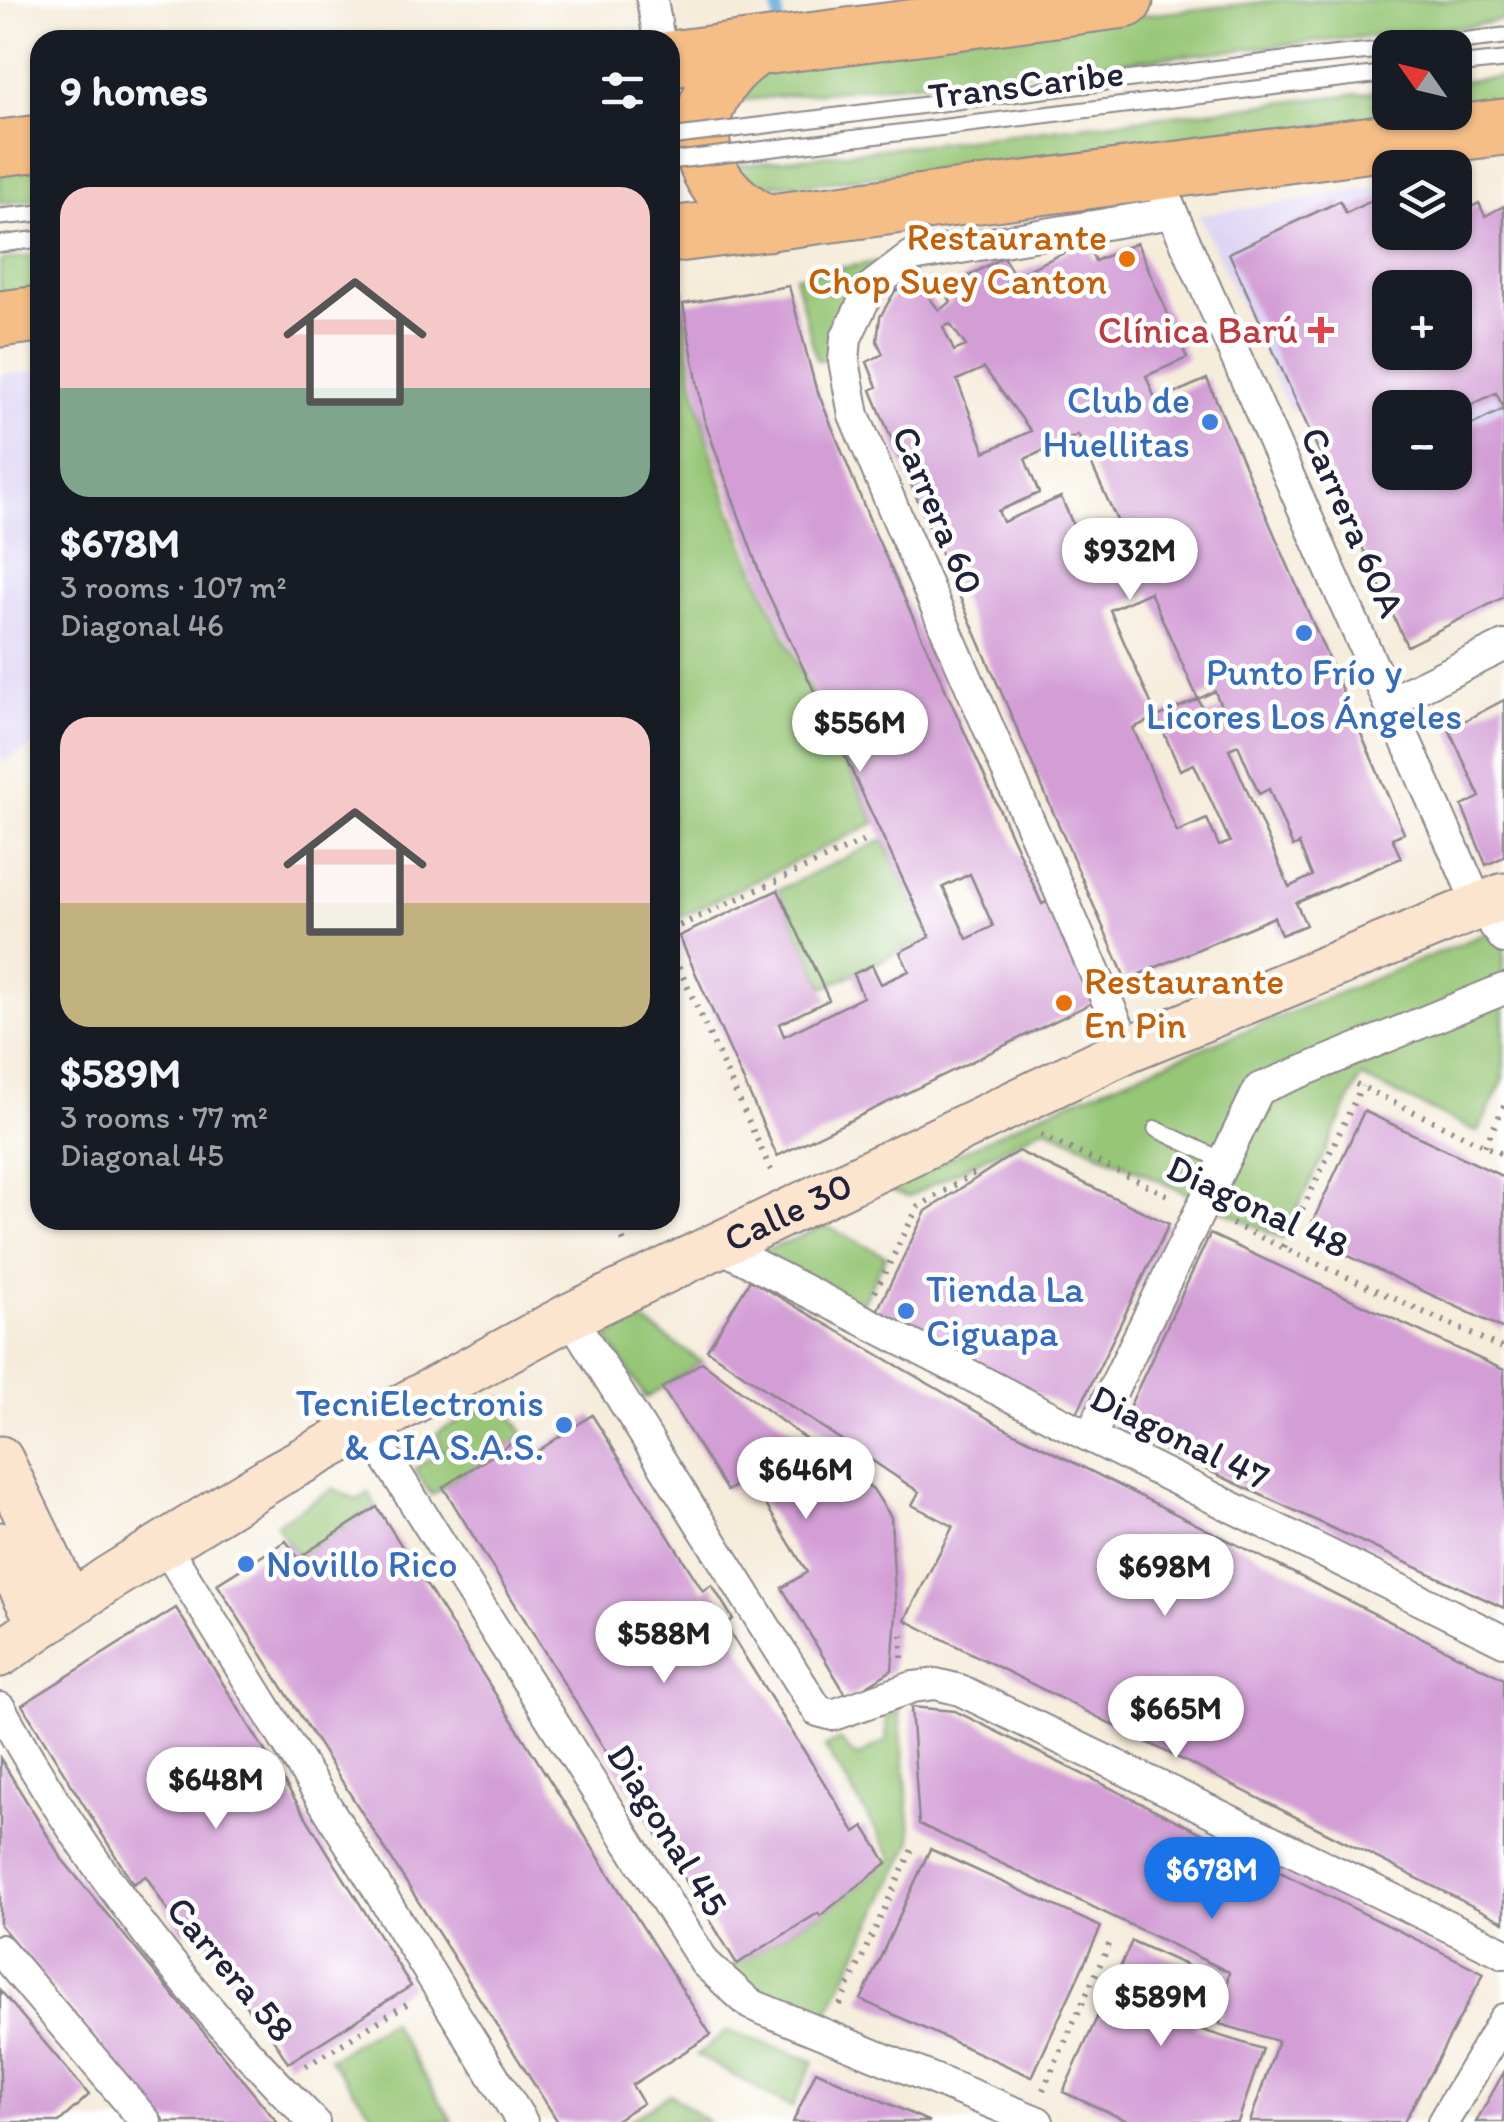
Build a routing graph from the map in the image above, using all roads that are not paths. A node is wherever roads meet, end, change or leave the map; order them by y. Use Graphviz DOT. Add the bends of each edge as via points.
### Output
graph roads {
  1 [pos="652,0"];
  2 [pos="1125,0"];
  3 [pos="657,30"];
  4 [pos="1504,36"];
  5 [pos="1472,40"];
  6 [pos="752,50"];
  7 [pos="1372,50"];
  8 [pos="680,59"];
  9 [pos="1504,60"];
  10 [pos="1472,63"];
  11 [pos="1372,75"];
  12 [pos="1504,127"];
  13 [pos="680,136"];
  14 [pos="30,144"];
  15 [pos="0,148"];
  16 [pos="680,160"];
  17 [pos="1163,193"];
  18 [pos="30,214"];
  19 [pos="0,218"];
  20 [pos="768,222"];
  21 [pos="680,234"];
  22 [pos="30,240"];
  23 [pos="0,244"];
  24 [pos="30,315"];
  25 [pos="0,319"];
  26 [pos="1504,646"];
  27 [pos="1389,702"];
  28 [pos="1495,913"];
  29 [pos="1504,989"];
  30 [pos="1128,1049"];
  31 [pos="1156,1129"];
  32 [pos="1224,1161"];
  33 [pos="716,1245"];
  34 [pos="570,1316"];
  35 [pos="364,1424"];
  36 [pos="1090,1437"];
  37 [pos="0,1459"];
  38 [pos="0,1544"];
  39 [pos="164,1544"];
  40 [pos="56,1615"];
  41 [pos="1504,1641"];
  42 [pos="0,1654"];
  43 [pos="0,1708"];
  44 [pos="0,1950"];
  45 [pos="1504,1953"];
  46 [pos="1504,2019"];
  47 [pos="1034,2120"];
  48 [pos="146,2122"];
  49 [pos="314,2122"];
  50 [pos="522,2122"];
  51 [pos="1443,2122"];
  1 -- 3 [label="street"];
  2 -- 6 [label="highway"];
  4 -- 5 [label="lane"];
  6 -- 8 [label="highway"];
  6 -- 20 [label="highway" via="712,88 701,142 722,192"];
  7 -- 13 [label="lane, TransCaribe, bridge"];
  9 -- 10 [label="lane"];
  11 -- 16 [label="lane, TransCaribe, bridge"];
  12 -- 17 [label="highway"];
  14 -- 15 [label="highway"];
  17 -- 20 [label="highway"];
  17 -- 27 [label="street, Carrera 60A"];
  17 -- 30 [label="street, Carrera 60" via="912,256 870,288 851,325 844,362 854,414"];
  18 -- 19 [label="lane"];
  20 -- 21 [label="highway"];
  22 -- 23 [label="lane"];
  24 -- 25 [label="highway"];
  26 -- 27 [label="street"];
  27 -- 28 [label="street, Carrera 60A"];
  28 -- 30 [label="main road, Calle 30"];
  29 -- 32 [label="street" via="1258,1089"];
  30 -- 33 [label="main road, Calle 30"];
  31 -- 32 [label="lane"];
  32 -- 36 [label="street"];
  33 -- 34 [label="main road, Calle 30"];
  33 -- 36 [label="street, Diagonal 47"];
  34 -- 35 [label="main road, Calle 30"];
  34 -- 45 [label="street" via="818,1712 833,1715 922,1685 960,1690"];
  35 -- 39 [label="main road, Calle 30"];
  35 -- 47 [label="street, Diagonal 45" via="705,1963 750,2004"];
  36 -- 41 [label="street, Diagonal 47"];
  37 -- 40 [label="main road"];
  38 -- 40 [label="main road"];
  39 -- 40 [label="main road, Calle 30"];
  39 -- 50 [label="street"];
  40 -- 42 [label="main road, Calle 30"];
  43 -- 49 [label="street, Carrera 58" via="102,1873"];
  44 -- 48 [label="street"];
  46 -- 51 [label="street"];
}
